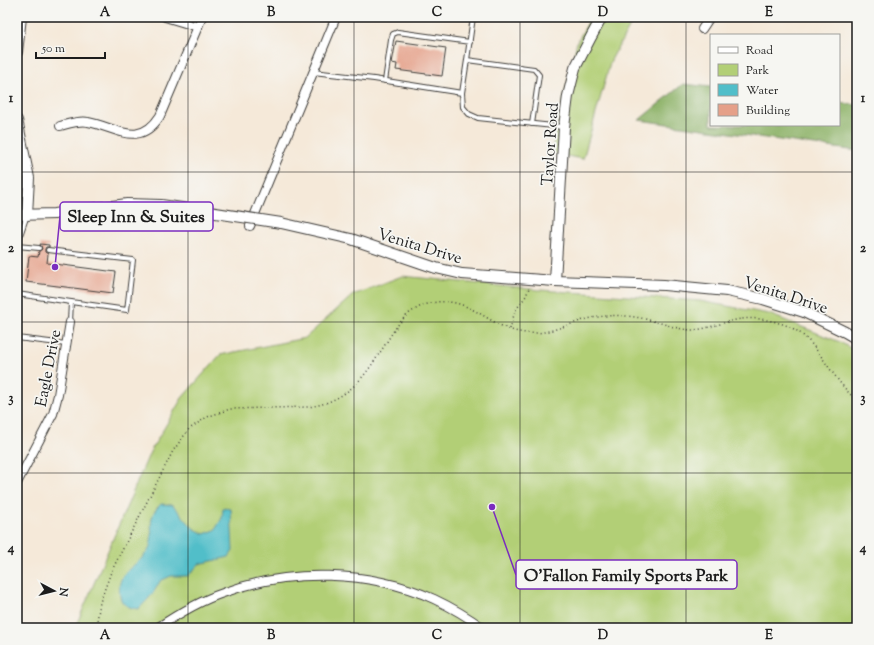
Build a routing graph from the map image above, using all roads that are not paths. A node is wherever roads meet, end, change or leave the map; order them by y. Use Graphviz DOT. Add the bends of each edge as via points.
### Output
graph roads {
  1 [pos="22,17"];
  2 [pos="165,17"];
  3 [pos="202,17"];
  4 [pos="336,17"];
  5 [pos="474,17"];
  6 [pos="602,17"];
  7 [pos="710,17"];
  8 [pos="198,27"];
  9 [pos="702,29"];
  10 [pos="470,42"];
  11 [pos="17,52"];
  12 [pos="468,60"];
  13 [pos="313,72"];
  14 [pos="385,81"];
  15 [pos="462,93"];
  16 [pos="17,120"];
  17 [pos="17,124"];
  18 [pos="532,124"];
  19 [pos="60,126"];
  20 [pos="564,128"];
  21 [pos="22,215"];
  22 [pos="250,226"];
  23 [pos="17,245"];
  24 [pos="39,248"];
  25 [pos="48,250"];
  26 [pos="555,280"];
  27 [pos="17,294"];
  28 [pos="71,302"];
  29 [pos="70,322"];
  30 [pos="17,338"];
  31 [pos="857,339"];
  32 [pos="66,344"];
  33 [pos="17,483"];
  34 [pos="156,628"];
  35 [pos="484,628"];
  1 -- 11 [label="street"];
  2 -- 8 [label="street"];
  3 -- 8 [label="street"];
  4 -- 13 [label="street"];
  5 -- 10 [label="lane"];
  6 -- 20 [label="street, Taylor Road" via="575,68"];
  7 -- 9 [label="street"];
  8 -- 19 [label="street" via="160,116 156,124 148,130 130,134 86,121"];
  10 -- 12 [label="lane"];
  10 -- 14 [label="lane" via="398,32 393,34"];
  12 -- 15 [label="lane"];
  12 -- 18 [label="lane" via="534,69 537,72 539,75"];
  13 -- 14 [label="lane"];
  13 -- 22 [label="street"];
  14 -- 15 [label="lane"];
  15 -- 18 [label="lane" via="463,107 469,114 478,118"];
  16 -- 17 [label="street"];
  17 -- 21 [label="street" via="28,178"];
  18 -- 20 [label="lane"];
  20 -- 26 [label="street, Taylor Road"];
  21 -- 23 [label="lane"];
  21 -- 26 [label="street, Venita Drive, bridge" via="54,214 127,204 161,205 281,223 332,234 462,274"];
  23 -- 24 [label="lane"];
  25 -- 28 [label="lane" via="133,260 127,310"];
  26 -- 31 [label="street, Venita Drive" via="727,291 804,312"];
  27 -- 28 [label="lane"];
  28 -- 29 [label="lane"];
  29 -- 32 [label="street, Eagle Drive"];
  30 -- 32 [label="lane"];
  32 -- 33 [label="street, Eagle Drive" via="53,414"];
  34 -- 35 [label="street" via="196,604 223,593 264,581 307,576 369,580 410,590 456,610"];
}
